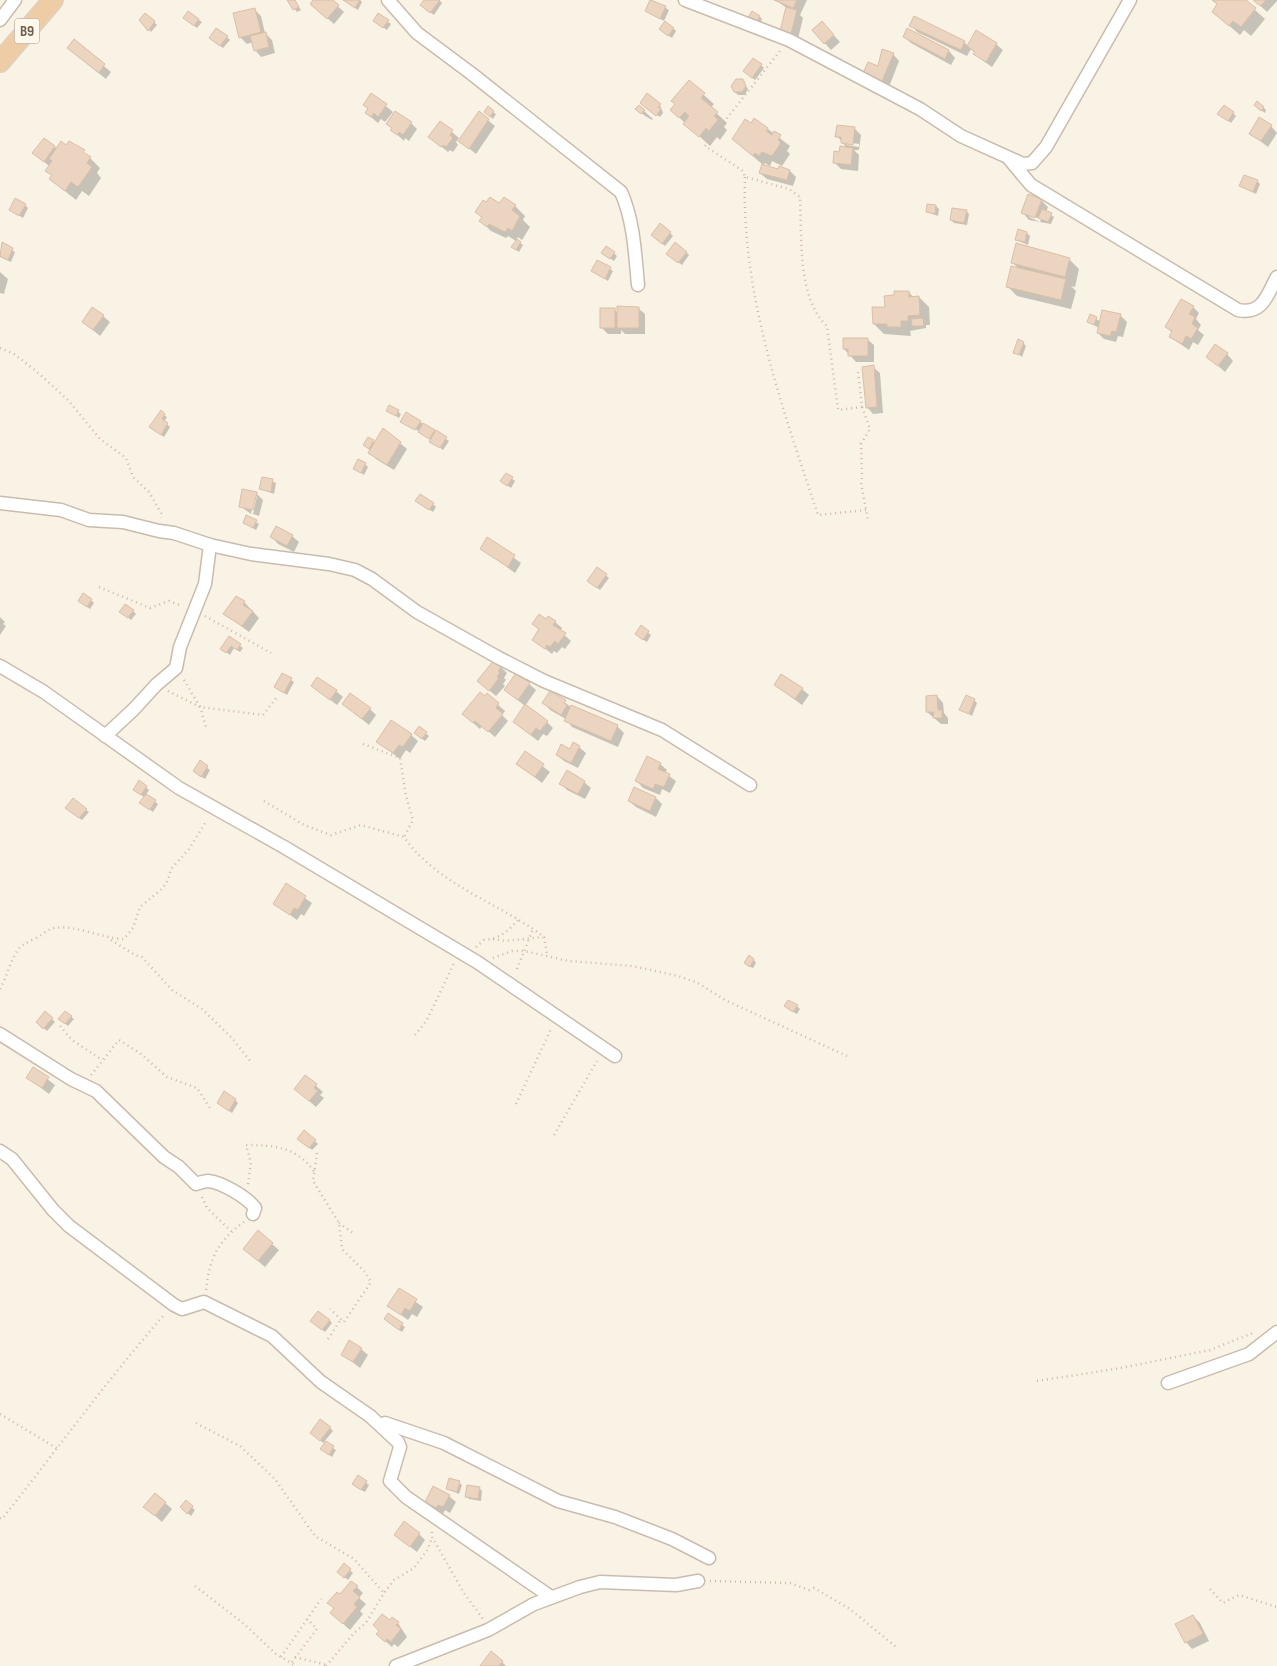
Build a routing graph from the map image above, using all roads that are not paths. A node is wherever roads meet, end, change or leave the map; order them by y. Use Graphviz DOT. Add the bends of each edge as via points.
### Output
graph roads {
  1 [pos="15,0"];
  2 [pos="53,0"];
  3 [pos="388,0"];
  4 [pos="685,0"];
  5 [pos="1130,0"];
  6 [pos="0,20"];
  7 [pos="0,62"];
  8 [pos="1010,160"];
  9 [pos="1277,277"];
  10 [pos="638,285"];
  11 [pos="0,502"];
  12 [pos="210,545"];
  13 [pos="0,666"];
  14 [pos="105,736"];
  15 [pos="750,785"];
  16 [pos="0,1034"];
  17 [pos="615,1056"];
  18 [pos="0,1151"];
  19 [pos="252,1208"];
  20 [pos="1277,1332"];
  21 [pos="1168,1383"];
  22 [pos="370,1416"];
  23 [pos="411,1430"];
  24 [pos="400,1447"];
  25 [pos="709,1558"];
  26 [pos="698,1581"];
  27 [pos="551,1597"];
  28 [pos="396,1666"];
  1 -- 6 [label="street"];
  2 -- 7 [label="highway, B9"];
  3 -- 10 [label="street" via="417,33 621,192 628,207"];
  4 -- 8 [label="street" via="789,40"];
  5 -- 8 [label="street" via="1046,147 1032,163"];
  8 -- 9 [label="street" via="1031,185 1238,310 1250,312 1256,309"];
  11 -- 12 [label="street" via="60,510 89,520 123,522"];
  12 -- 14 [label="street" via="205,584 180,647 176,668"];
  12 -- 15 [label="street" via="355,570 417,612 492,654 544,681 662,730"];
  13 -- 14 [label="street" via="44,692"];
  14 -- 17 [label="street" via="179,788 477,962"];
  16 -- 19 [label="street" via="96,1091 196,1184 207,1181 235,1192"];
  18 -- 22 [label="street" via="12,1159 69,1226 182,1310 204,1302 272,1336 321,1382"];
  20 -- 21 [label="street" via="1249,1354"];
  22 -- 23 [label="street" via="399,1429"];
  22 -- 24 [label="street" via="392,1435"];
  23 -- 24 [label="street"];
  23 -- 25 [label="street" via="444,1443 558,1501 615,1517 672,1539"];
  24 -- 27 [label="street" via="390,1481 406,1497"];
  26 -- 27 [label="street" via="676,1585 600,1582"];
  27 -- 28 [label="street" via="488,1630"];
}
